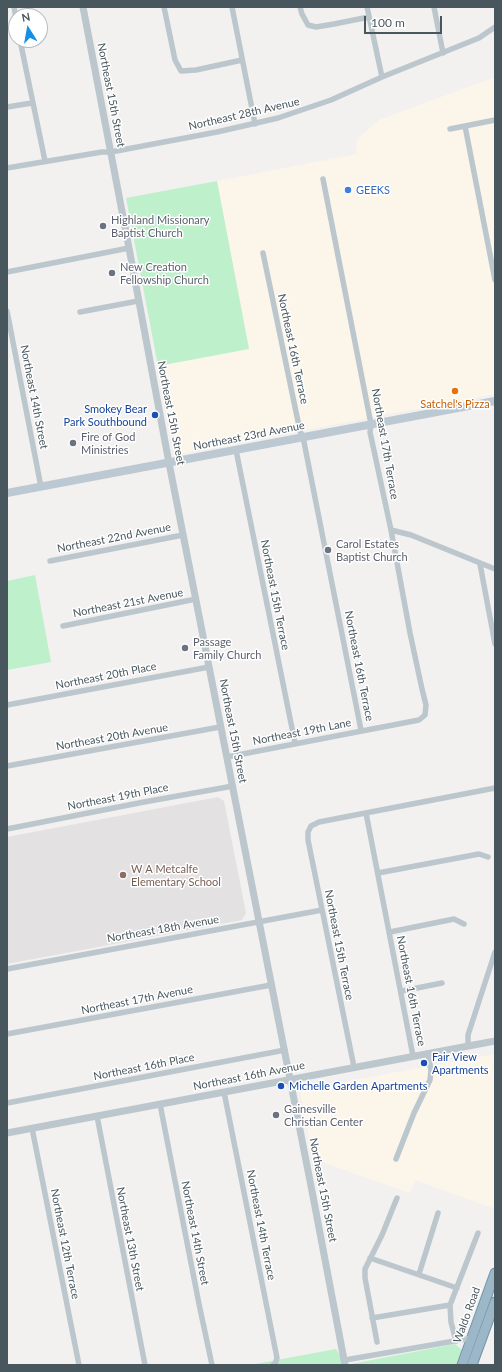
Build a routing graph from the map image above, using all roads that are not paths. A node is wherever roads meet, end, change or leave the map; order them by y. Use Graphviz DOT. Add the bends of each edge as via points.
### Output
graph roads {
  1 [pos="83,7"];
  2 [pos="164,7"];
  3 [pos="232,7"];
  4 [pos="300,7"];
  5 [pos="367,7"];
  6 [pos="434,7"];
  7 [pos="369,17"];
  8 [pos="495,27"];
  9 [pos="22,48"];
  10 [pos="443,53"];
  11 [pos="242,60"];
  12 [pos="382,77"];
  13 [pos="32,103"];
  14 [pos="7,108"];
  15 [pos="495,120"];
  16 [pos="255,124"];
  17 [pos="465,126"];
  18 [pos="450,129"];
  19 [pos="111,152"];
  20 [pos="45,161"];
  21 [pos="7,168"];
  22 [pos="323,179"];
  23 [pos="129,248"];
  24 [pos="263,253"];
  25 [pos="7,272"];
  26 [pos="495,280"];
  27 [pos="138,301"];
  28 [pos="7,311"];
  29 [pos="80,312"];
  30 [pos="8,327"];
  31 [pos="495,401"];
  32 [pos="371,424"];
  33 [pos="303,437"];
  34 [pos="236,450"];
  35 [pos="169,463"];
  36 [pos="41,487"];
  37 [pos="7,493"];
  38 [pos="391,530"];
  39 [pos="183,535"];
  40 [pos="50,561"];
  41 [pos="480,564"];
  42 [pos="495,569"];
  43 [pos="196,599"];
  44 [pos="63,626"];
  45 [pos="494,634"];
  46 [pos="495,644"];
  47 [pos="210,667"];
  48 [pos="7,705"];
  49 [pos="425,713"];
  50 [pos="220,727"];
  51 [pos="361,730"];
  52 [pos="295,743"];
  53 [pos="227,757"];
  54 [pos="7,766"];
  55 [pos="233,786"];
  56 [pos="495,788"];
  57 [pos="366,812"];
  58 [pos="7,829"];
  59 [pos="488,857"];
  60 [pos="378,873"];
  61 [pos="322,910"];
  62 [pos="259,922"];
  63 [pos="464,924"];
  64 [pos="390,932"];
  65 [pos="495,952"];
  66 [pos="7,969"];
  67 [pos="442,983"];
  68 [pos="271,985"];
  69 [pos="402,991"];
  70 [pos="7,1034"];
  71 [pos="495,1041"];
  72 [pos="468,1046"];
  73 [pos="285,1050"];
  74 [pos="428,1054"];
  75 [pos="413,1056"];
  76 [pos="354,1067"];
  77 [pos="290,1079"];
  78 [pos="224,1092"];
  79 [pos="7,1103"];
  80 [pos="160,1104"];
  81 [pos="96,1116"];
  82 [pos="32,1128"];
  83 [pos="7,1133"];
  84 [pos="396,1159"];
  85 [pos="397,1198"];
  86 [pos="438,1213"];
  87 [pos="478,1233"];
  88 [pos="370,1258"];
  89 [pos="495,1273"];
  90 [pos="418,1274"];
  91 [pos="456,1288"];
  92 [pos="492,1299"];
  93 [pos="450,1306"];
  94 [pos="372,1318"];
  95 [pos="495,1318"];
  96 [pos="484,1331"];
  97 [pos="472,1338"];
  98 [pos="456,1341"];
  99 [pos="377,1342"];
  100 [pos="345,1362"];
  101 [pos="274,1364"];
  102 [pos="79,1365"];
  103 [pos="145,1365"];
  104 [pos="212,1365"];
  105 [pos="462,1365"];
  106 [pos="472,1365"];
  1 -- 19 [label="street, Northeast 15th Street"];
  2 -- 11 [label="street" via="175,60 181,71"];
  3 -- 11 [label="street"];
  4 -- 7 [label="street" via="308,25 334,24"];
  5 -- 7 [label="street"];
  6 -- 10 [label="street"];
  7 -- 12 [label="street"];
  8 -- 10 [label="street, Northeast 28th Avenue" via="479,38"];
  9 -- 13 [label="street"];
  10 -- 12 [label="street, Northeast 28th Avenue"];
  11 -- 16 [label="street"];
  12 -- 16 [label="street, Northeast 28th Avenue" via="311,108"];
  13 -- 14 [label="street"];
  13 -- 20 [label="street"];
  15 -- 17 [label="street"];
  16 -- 19 [label="street, Northeast 28th Avenue"];
  17 -- 18 [label="street"];
  17 -- 26 [label="street"];
  19 -- 20 [label="street, Northeast 28th Avenue"];
  19 -- 23 [label="street, Northeast 15th Street"];
  20 -- 21 [label="street, Northeast 28th Avenue"];
  22 -- 32 [label="street, Northeast 17th Terrace"];
  23 -- 25 [label="street"];
  23 -- 27 [label="street, Northeast 15th Street"];
  24 -- 33 [label="street, Northeast 16th Terrace"];
  27 -- 29 [label="street"];
  27 -- 35 [label="street, Northeast 15th Street"];
  28 -- 30 [label="street, Northeast 14th Street"];
  30 -- 36 [label="street, Northeast 14th Street"];
  31 -- 32 [label="main road, Northeast 23rd Avenue"];
  32 -- 33 [label="main road, Northeast 23rd Avenue"];
  32 -- 38 [label="street, Northeast 17th Terrace" via="370,432"];
  33 -- 34 [label="main road, Northeast 23rd Avenue"];
  33 -- 51 [label="street, Northeast 16th Terrace"];
  34 -- 35 [label="main road, Northeast 23rd Avenue"];
  34 -- 52 [label="street, Northeast 15th Terrace"];
  35 -- 36 [label="main road, Northeast 23rd Avenue"];
  35 -- 39 [label="street, Northeast 15th Street"];
  36 -- 37 [label="main road, Northeast 23rd Avenue"];
  38 -- 41 [label="street" via="411,535"];
  38 -- 49 [label="street, Northeast 17th Terrace" via="424,695"];
  39 -- 40 [label="street, Northeast 22nd Avenue"];
  39 -- 43 [label="street, Northeast 15th Street"];
  41 -- 42 [label="street"];
  41 -- 45 [label="street"];
  43 -- 44 [label="street, Northeast 21st Avenue"];
  43 -- 47 [label="street, Northeast 15th Street"];
  45 -- 46 [label="street"];
  47 -- 48 [label="street, Northeast 20th Place"];
  47 -- 50 [label="street, Northeast 15th Street"];
  49 -- 51 [label="street, Northeast 19th Lane" via="419,720"];
  50 -- 53 [label="street, Northeast 15th Street"];
  50 -- 54 [label="street, Northeast 20th Avenue"];
  51 -- 52 [label="street, Northeast 19th Lane"];
  52 -- 53 [label="street, Northeast 19th Lane"];
  53 -- 55 [label="street, Northeast 15th Street"];
  55 -- 58 [label="street, Northeast 19th Place"];
  55 -- 62 [label="street, Northeast 15th Street"];
  56 -- 57 [label="street"];
  57 -- 60 [label="street, Northeast 16th Terrace"];
  57 -- 61 [label="street, Northeast 15th Terrace" via="319,822 311,826 308,832"];
  59 -- 60 [label="street" via="479,854"];
  60 -- 64 [label="street, Northeast 16th Terrace"];
  61 -- 62 [label="street, Northeast 18th Avenue"];
  61 -- 76 [label="street, Northeast 15th Terrace"];
  62 -- 66 [label="street, Northeast 18th Avenue"];
  62 -- 68 [label="street, Northeast 15th Street"];
  63 -- 64 [label="street" via="454,919"];
  64 -- 69 [label="street, Northeast 16th Terrace"];
  65 -- 72 [label="street" via="468,1035"];
  67 -- 69 [label="street"];
  68 -- 70 [label="street, Northeast 17th Avenue"];
  68 -- 73 [label="street, Northeast 15th Street"];
  69 -- 75 [label="street, Northeast 16th Terrace"];
  71 -- 72 [label="street, Northeast 16th Avenue"];
  72 -- 74 [label="street, Northeast 16th Avenue"];
  73 -- 77 [label="street, Northeast 15th Street"];
  73 -- 79 [label="street, Northeast 16th Place"];
  74 -- 75 [label="street, Northeast 16th Avenue"];
  74 -- 84 [label="street" via="430,1080"];
  75 -- 76 [label="street, Northeast 16th Avenue"];
  76 -- 77 [label="street, Northeast 16th Avenue"];
  77 -- 78 [label="street, Northeast 16th Avenue"];
  77 -- 100 [label="street, Northeast 15th Street"];
  78 -- 80 [label="street, Northeast 16th Avenue"];
  78 -- 101 [label="street, Northeast 14th Terrace" via="277,1358"];
  80 -- 81 [label="street, Northeast 16th Avenue"];
  80 -- 104 [label="street, Northeast 14th Street"];
  81 -- 82 [label="street, Northeast 16th Avenue"];
  81 -- 103 [label="street, Northeast 13th Street"];
  82 -- 83 [label="street, Northeast 16th Avenue"];
  82 -- 102 [label="street, Northeast 12th Terrace"];
  85 -- 88 [label="street"];
  86 -- 90 [label="street"];
  87 -- 91 [label="street"];
  88 -- 90 [label="street"];
  88 -- 94 [label="street" via="365,1269 365,1278"];
  89 -- 92 [label="highway, Waldo Road"];
  90 -- 91 [label="street"];
  91 -- 93 [label="street"];
  92 -- 96 [label="highway, Waldo Road"];
  92 -- 97 [label="highway, Waldo Road"];
  93 -- 94 [label="street"];
  93 -- 98 [label="street"];
  94 -- 99 [label="street"];
  95 -- 96 [label="highway"];
  96 -- 106 [label="highway, Waldo Road"];
  97 -- 98 [label="street"];
  97 -- 105 [label="highway, Waldo Road"];
  98 -- 100 [label="street"];
}
